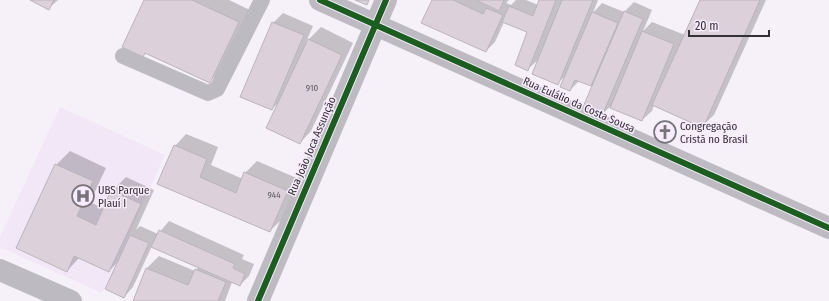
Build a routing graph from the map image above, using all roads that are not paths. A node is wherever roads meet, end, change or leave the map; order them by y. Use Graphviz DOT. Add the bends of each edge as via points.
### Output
graph roads {
  1 [pos="262,0"];
  2 [pos="320,0"];
  3 [pos="386,0"];
  4 [pos="375,24"];
  5 [pos="123,56"];
  6 [pos="829,228"];
  7 [pos="0,270"];
  8 [pos="71,301"];
  9 [pos="258,301"];
  1 -- 5 [label="lane" via="217,89 208,93"];
  2 -- 4 [label="street, Rua Eulálio da Costa Sousa"];
  3 -- 4 [label="street, Rua João Joca Assunção"];
  4 -- 6 [label="street, Rua Eulálio da Costa Sousa"];
  4 -- 9 [label="street, Rua João Joca Assunção"];
  7 -- 8 [label="street"];
}
